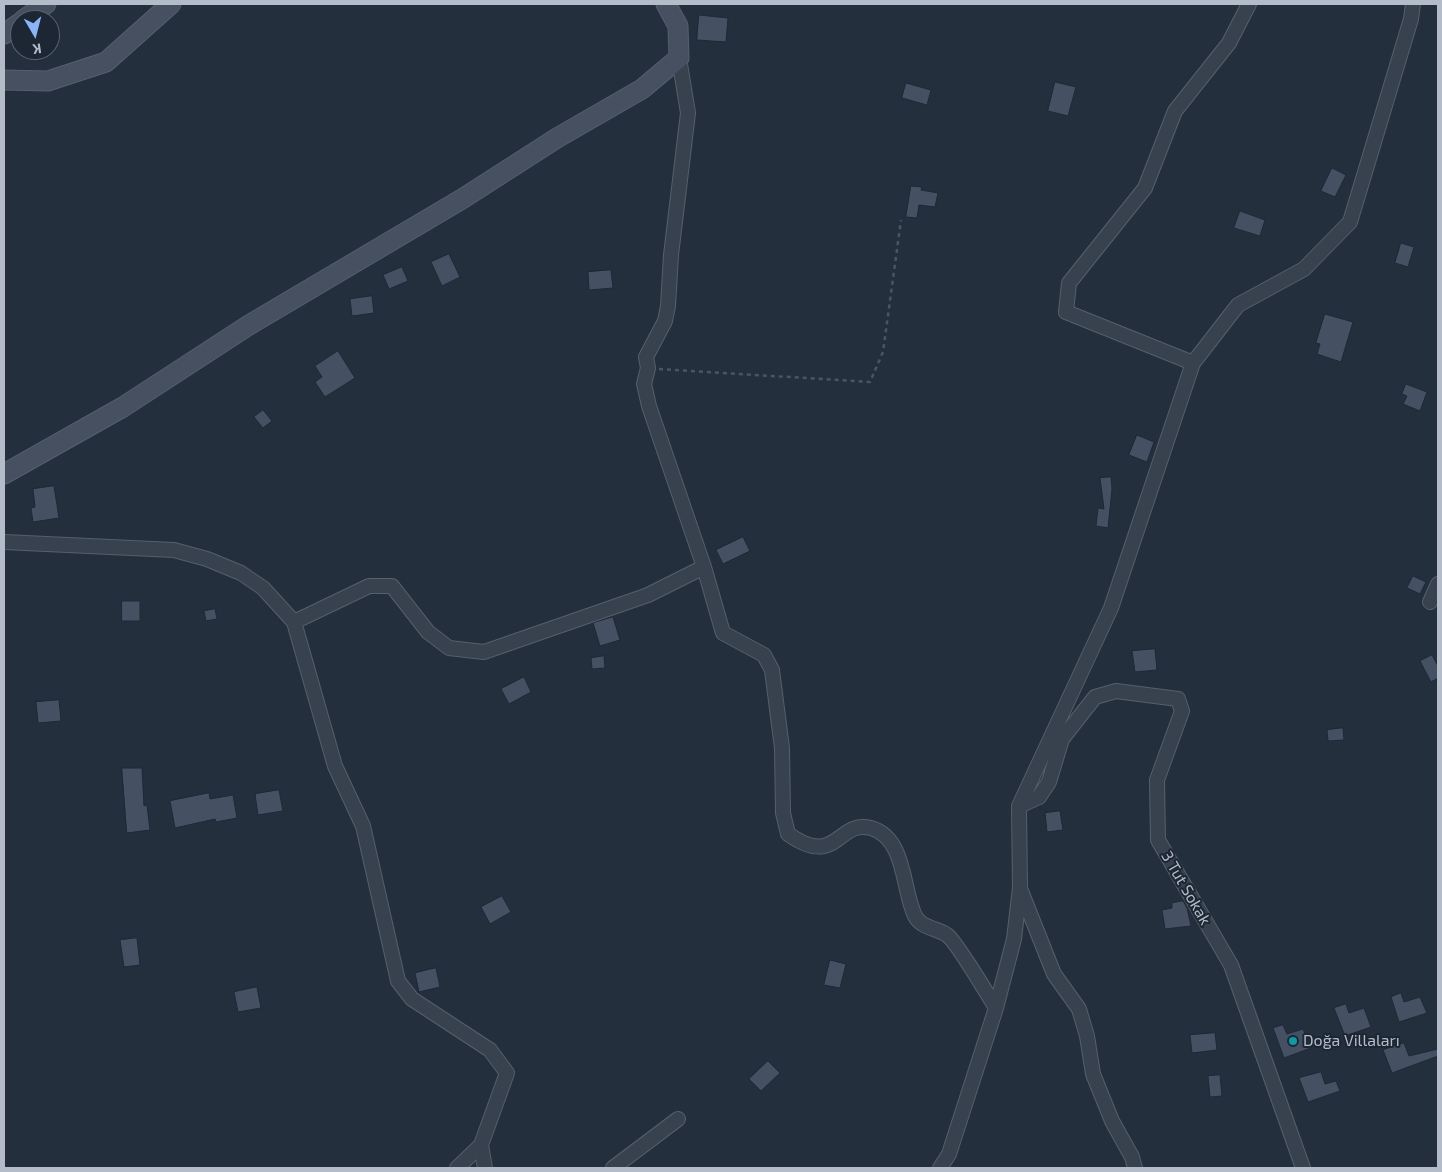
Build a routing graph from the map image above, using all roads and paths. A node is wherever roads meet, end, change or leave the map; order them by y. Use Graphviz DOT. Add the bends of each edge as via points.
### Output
graph roads {
  1 [pos="171,4"];
  2 [pos="666,4"];
  3 [pos="1249,4"];
  4 [pos="1413,4"];
  5 [pos="679,58"];
  6 [pos="4,80"];
  7 [pos="901,220"];
  8 [pos="1193,363"];
  9 [pos="648,368"];
  10 [pos="4,474"];
  11 [pos="4,542"];
  12 [pos="704,567"];
  13 [pos="1438,584"];
  14 [pos="1430,602"];
  15 [pos="294,622"];
  16 [pos="1019,806"];
  17 [pos="1020,888"];
  18 [pos="996,1008"];
  19 [pos="678,1119"];
  20 [pos="481,1144"];
  21 [pos="457,1168"];
  22 [pos="485,1168"];
  23 [pos="613,1168"];
  24 [pos="940,1168"];
  25 [pos="1135,1168"];
  26 [pos="1303,1168"];
  1 -- 6 [label="street" via="106,62 48,81"];
  2 -- 5 [label="street" via="678,26"];
  3 -- 8 [label="street" via="1229,43 1175,111 1145,188 1069,283 1066,312"];
  4 -- 8 [label="street" via="1350,222 1304,269 1238,305"];
  5 -- 9 [label="street" via="688,113 668,306 665,321 646,357"];
  5 -- 10 [label="street" via="642,89 249,326 123,407"];
  7 -- 9 [label="path" via="883,352 870,382"];
  8 -- 16 [label="street" via="1112,608"];
  9 -- 12 [label="street" via="644,384 649,406"];
  11 -- 15 [label="street" via="174,550 207,559 264,588"];
  12 -- 15 [label="street" via="648,595 484,652 449,648 428,632 392,586 369,586"];
  12 -- 18 [label="street" via="723,633 764,655 772,670 782,748 783,813 788,834 817,848 852,830 870,828 888,836 900,863 915,917 922,924 948,936"];
  13 -- 14 [label="street"];
  15 -- 20 [label="street" via="335,766 364,826 398,981 412,1000 490,1050 507,1073"];
  16 -- 17 [label="street"];
  16 -- 26 [label="street, 3 Tut Sokak" via="1039,797 1049,782 1062,739 1095,697 1116,691 1178,699 1182,711 1157,780 1158,840 1231,964"];
  17 -- 18 [label="street" via="1014,939"];
  17 -- 25 [label="street" via="1054,974 1079,1009 1093,1074"];
  18 -- 24 [label="street" via="949,1154"];
  19 -- 23 [label="street"];
  20 -- 21 [label="street"];
  20 -- 22 [label="street"];
}
